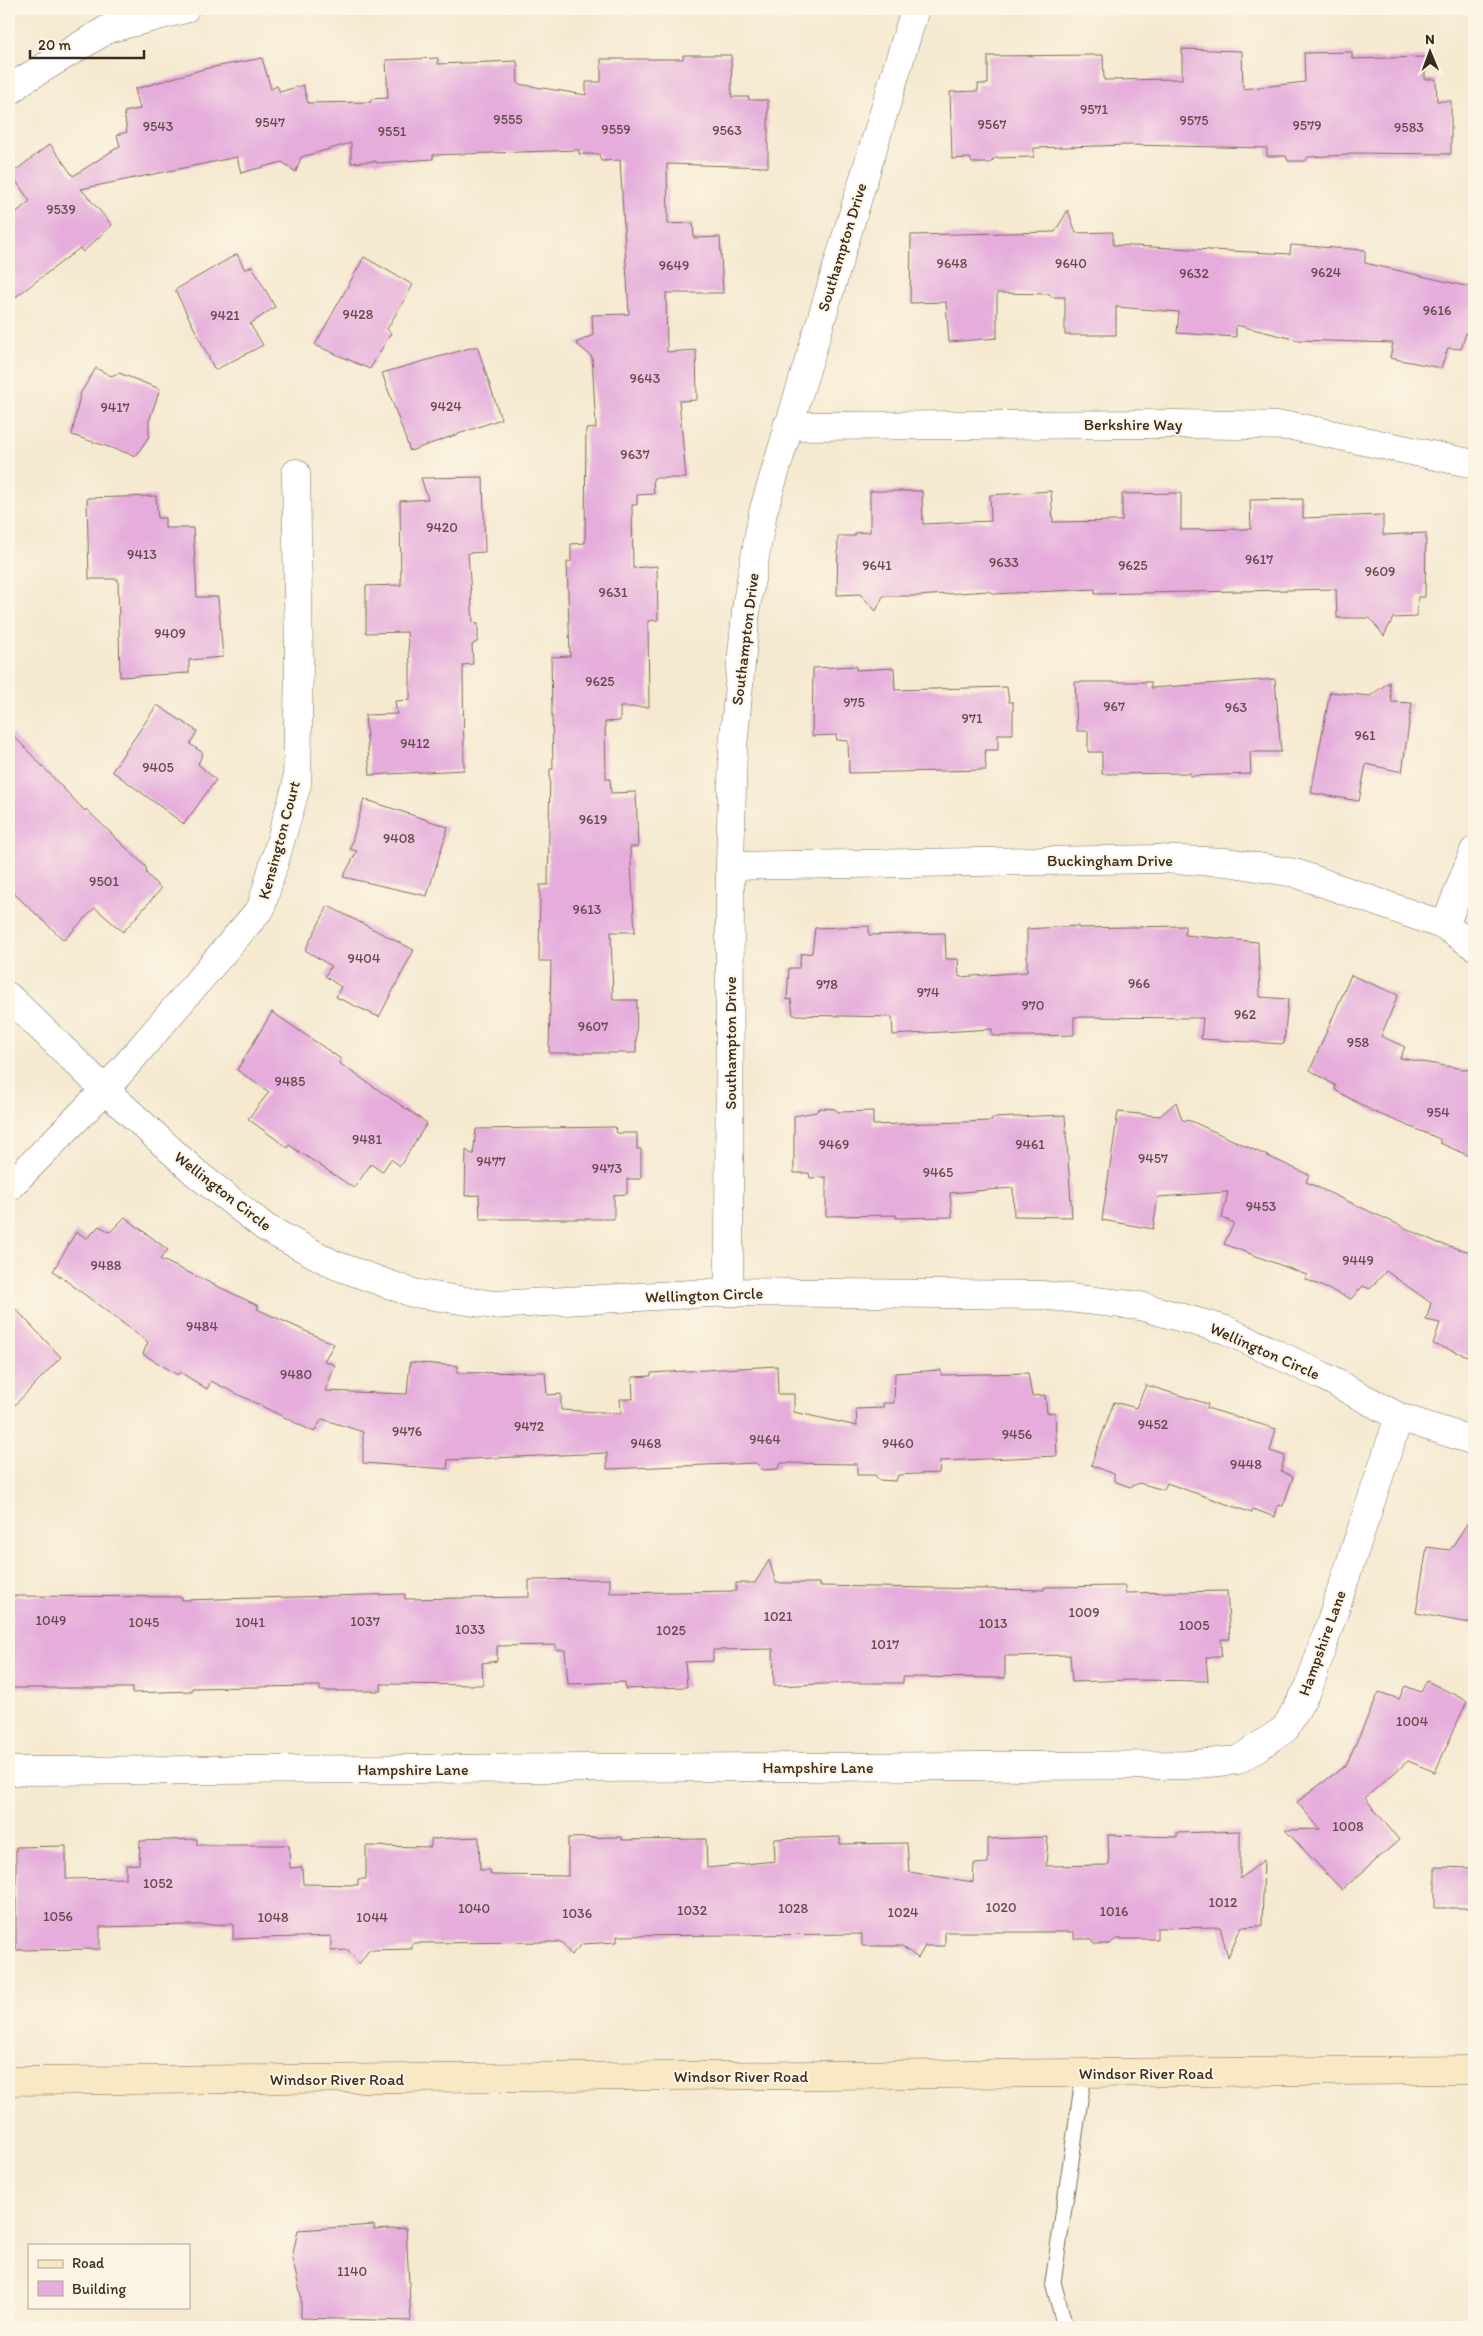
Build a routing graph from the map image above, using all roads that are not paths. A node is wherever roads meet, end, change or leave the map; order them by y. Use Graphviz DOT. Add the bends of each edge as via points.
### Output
graph roads {
  1 [pos="185,9"];
  2 [pos="914,9"];
  3 [pos="9,92"];
  4 [pos="787,426"];
  5 [pos="1474,464"];
  6 [pos="296,473"];
  7 [pos="1474,851"];
  8 [pos="730,866"];
  9 [pos="1446,926"];
  10 [pos="1474,946"];
  11 [pos="9,997"];
  12 [pos="105,1090"];
  13 [pos="9,1187"];
  14 [pos="729,1292"];
  15 [pos="1399,1416"];
  16 [pos="1474,1441"];
  17 [pos="9,1771"];
  18 [pos="1474,2070"];
  19 [pos="1084,2073"];
  20 [pos="9,2081"];
  21 [pos="1065,2327"];
  1 -- 3 [label="street" via="108,29 20,82"];
  2 -- 4 [label="street, Southampton Drive"];
  4 -- 5 [label="street, Berkshire Way" via="1292,426"];
  4 -- 8 [label="street, Southampton Drive" via="763,512 747,602 733,747"];
  6 -- 12 [label="street, Kensington Court" via="297,784 261,908"];
  7 -- 9 [label="street"];
  8 -- 9 [label="street, Buckingham Drive" via="1158,858 1227,862 1295,873"];
  8 -- 14 [label="street, Southampton Drive"];
  9 -- 10 [label="street, Buckingham Drive"];
  11 -- 12 [label="street, Wellington Circle"];
  12 -- 13 [label="street, Kensington Court"];
  12 -- 14 [label="street, Wellington Circle" via="197,1174 266,1228 335,1265 413,1293 494,1305"];
  14 -- 15 [label="street, Wellington Circle" via="1041,1295 1140,1306 1226,1330"];
  15 -- 16 [label="street, Wellington Circle"];
  15 -- 17 [label="street, Hampshire Lane" via="1309,1686 1285,1730 1238,1760 1177,1766"];
  18 -- 19 [label="main road, Windsor River Road"];
  19 -- 20 [label="main road, Windsor River Road"];
  19 -- 21 [label="lane" via="1053,2282"];
}
